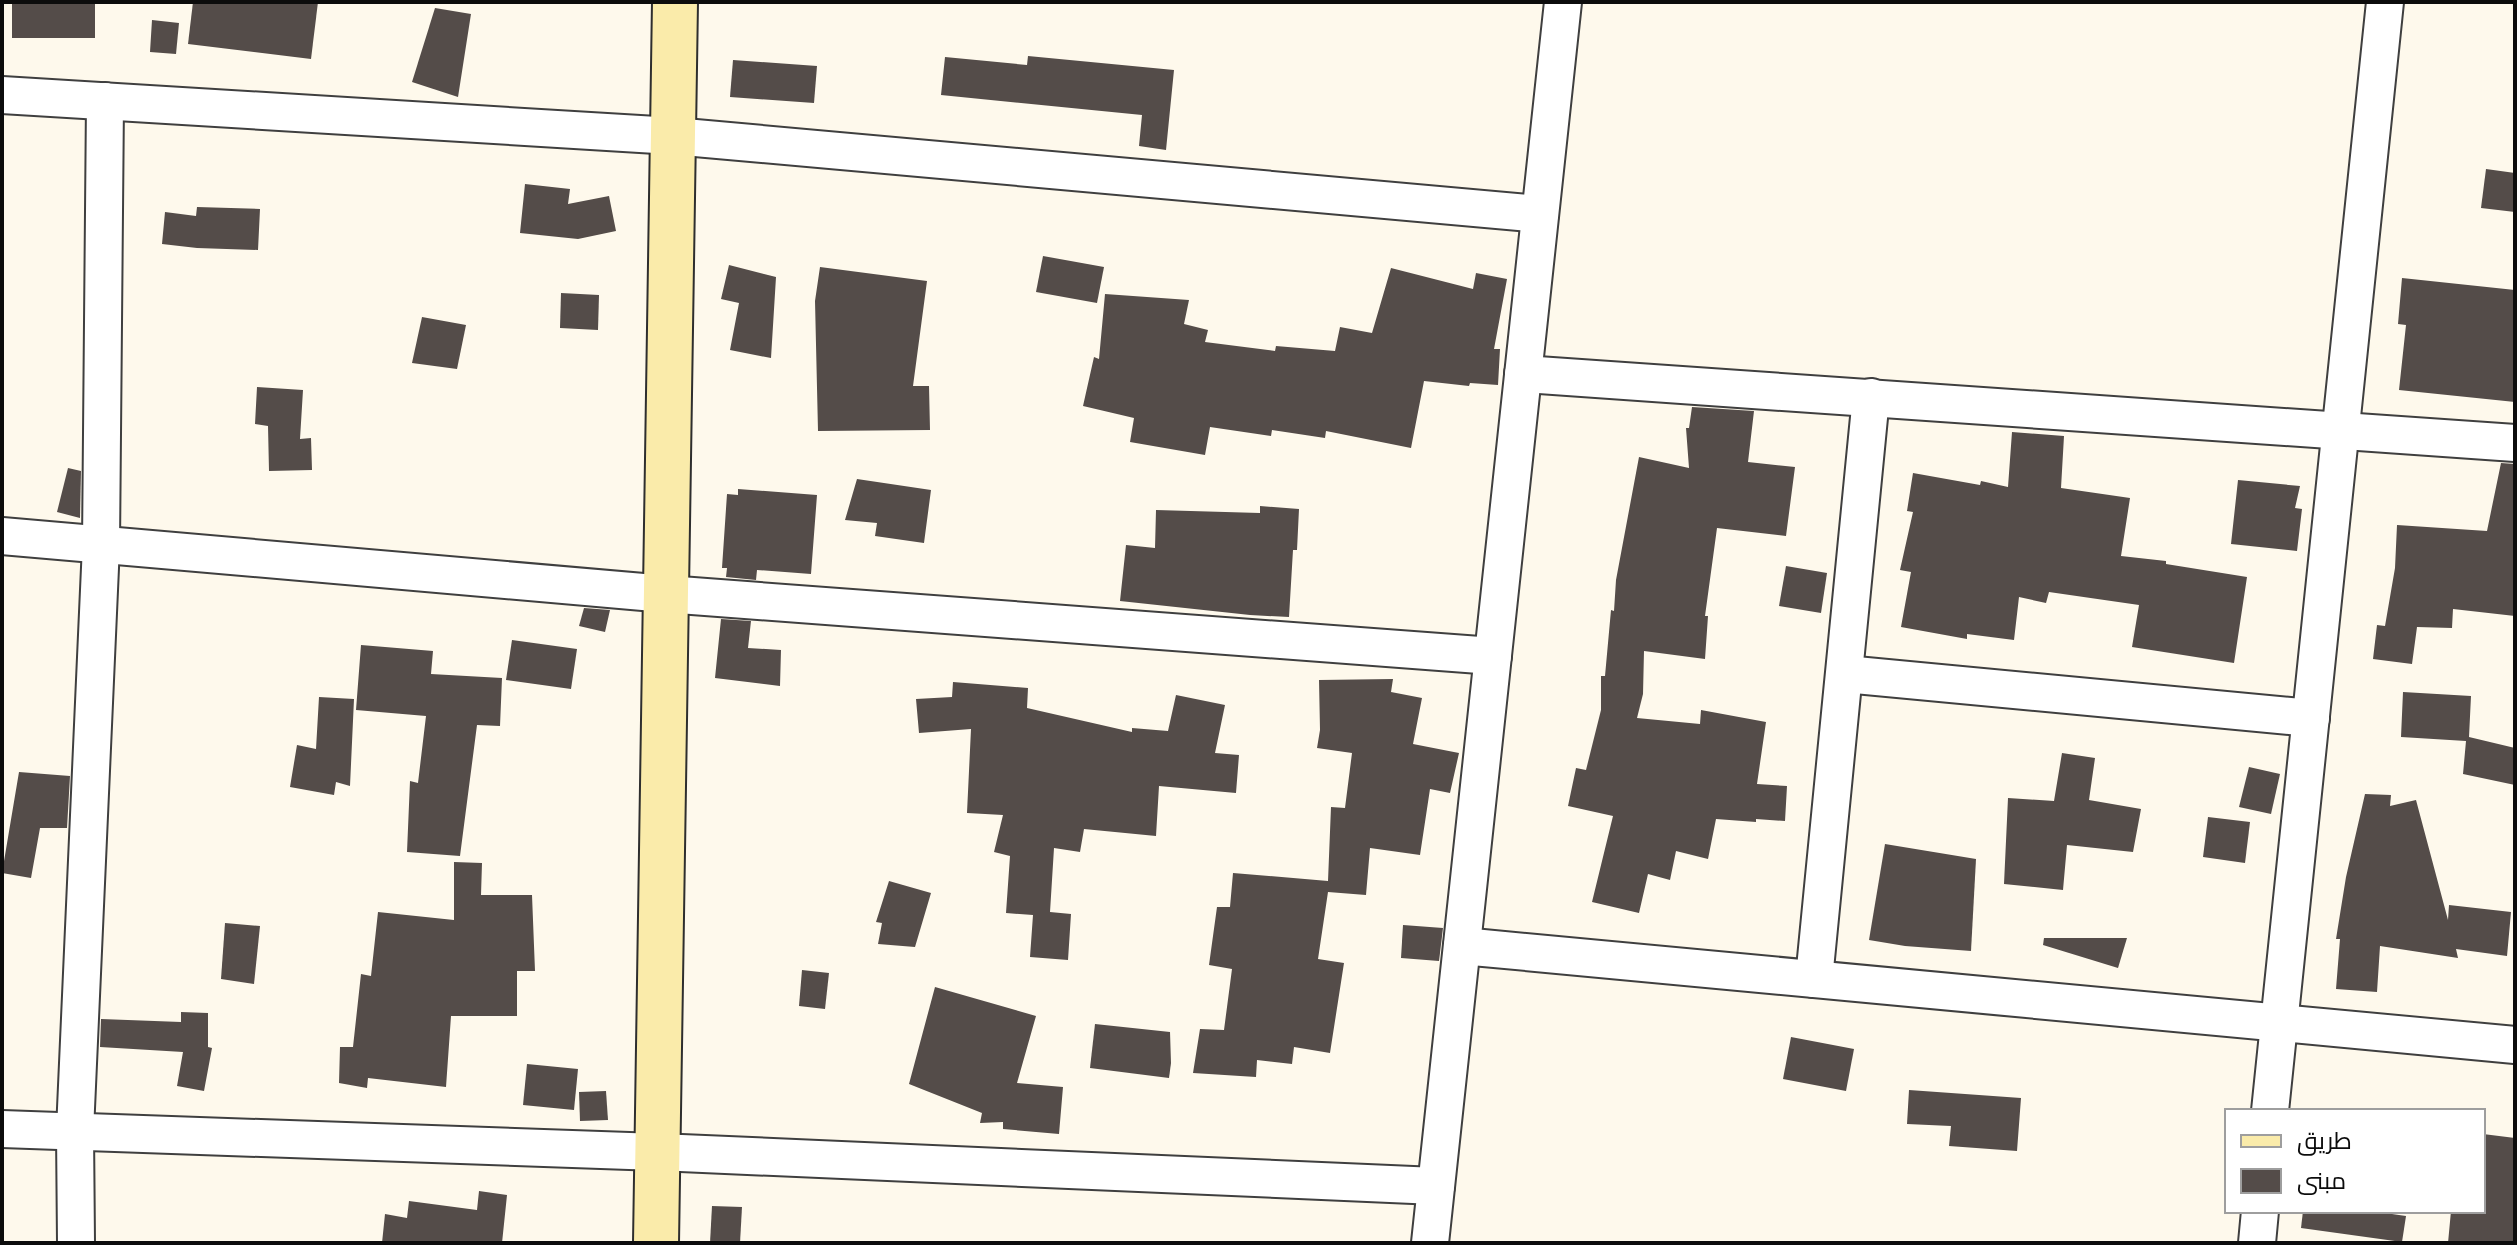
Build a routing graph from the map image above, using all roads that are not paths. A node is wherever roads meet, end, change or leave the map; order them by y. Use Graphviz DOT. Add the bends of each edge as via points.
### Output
graph roads {
  1 [pos="675,2"];
  2 [pos="1563,2"];
  3 [pos="2385,2"];
  4 [pos="2,95"];
  5 [pos="105,101"];
  6 [pos="673,136"];
  7 [pos="1540,214"];
  8 [pos="1523,374"];
  9 [pos="1871,397"];
  10 [pos="2340,429"];
  11 [pos="2515,443"];
  12 [pos="2,536"];
  13 [pos="101,545"];
  14 [pos="666,594"];
  15 [pos="1493,656"];
  16 [pos="1845,674"];
  17 [pos="2311,718"];
  18 [pos="1462,946"];
  19 [pos="1814,979"];
  20 [pos="2279,1023"];
  21 [pos="2515,1045"];
  22 [pos="2270,1109"];
  23 [pos="2,1129"];
  24 [pos="75,1131"];
  25 [pos="658,1152"];
  26 [pos="1436,1186"];
  27 [pos="2260,1213"];
  28 [pos="76,1243"];
  29 [pos="656,1243"];
  30 [pos="1430,1243"];
  31 [pos="2257,1243"];
  1 -- 6 [label="main road"];
  2 -- 7 [label="street"];
  3 -- 10 [label="street"];
  4 -- 5 [label="street"];
  5 -- 6 [label="street"];
  5 -- 13 [label="street"];
  6 -- 7 [label="street"];
  6 -- 14 [label="main road"];
  7 -- 8 [label="street"];
  8 -- 9 [label="street"];
  8 -- 15 [label="street"];
  9 -- 10 [label="street"];
  9 -- 16 [label="street"];
  10 -- 11 [label="street"];
  10 -- 17 [label="street"];
  12 -- 13 [label="street"];
  13 -- 14 [label="street"];
  13 -- 24 [label="street"];
  14 -- 15 [label="street"];
  14 -- 25 [label="main road"];
  15 -- 18 [label="street"];
  16 -- 17 [label="street"];
  16 -- 19 [label="street"];
  17 -- 20 [label="street"];
  18 -- 19 [label="street"];
  18 -- 26 [label="street"];
  19 -- 20 [label="street"];
  20 -- 21 [label="street"];
  20 -- 22 [label="street"];
  23 -- 24 [label="street"];
  24 -- 25 [label="street"];
  24 -- 28 [label="street"];
  25 -- 26 [label="street"];
  25 -- 29 [label="main road"];
  26 -- 30 [label="street"];
  27 -- 31 [label="street"];
}
